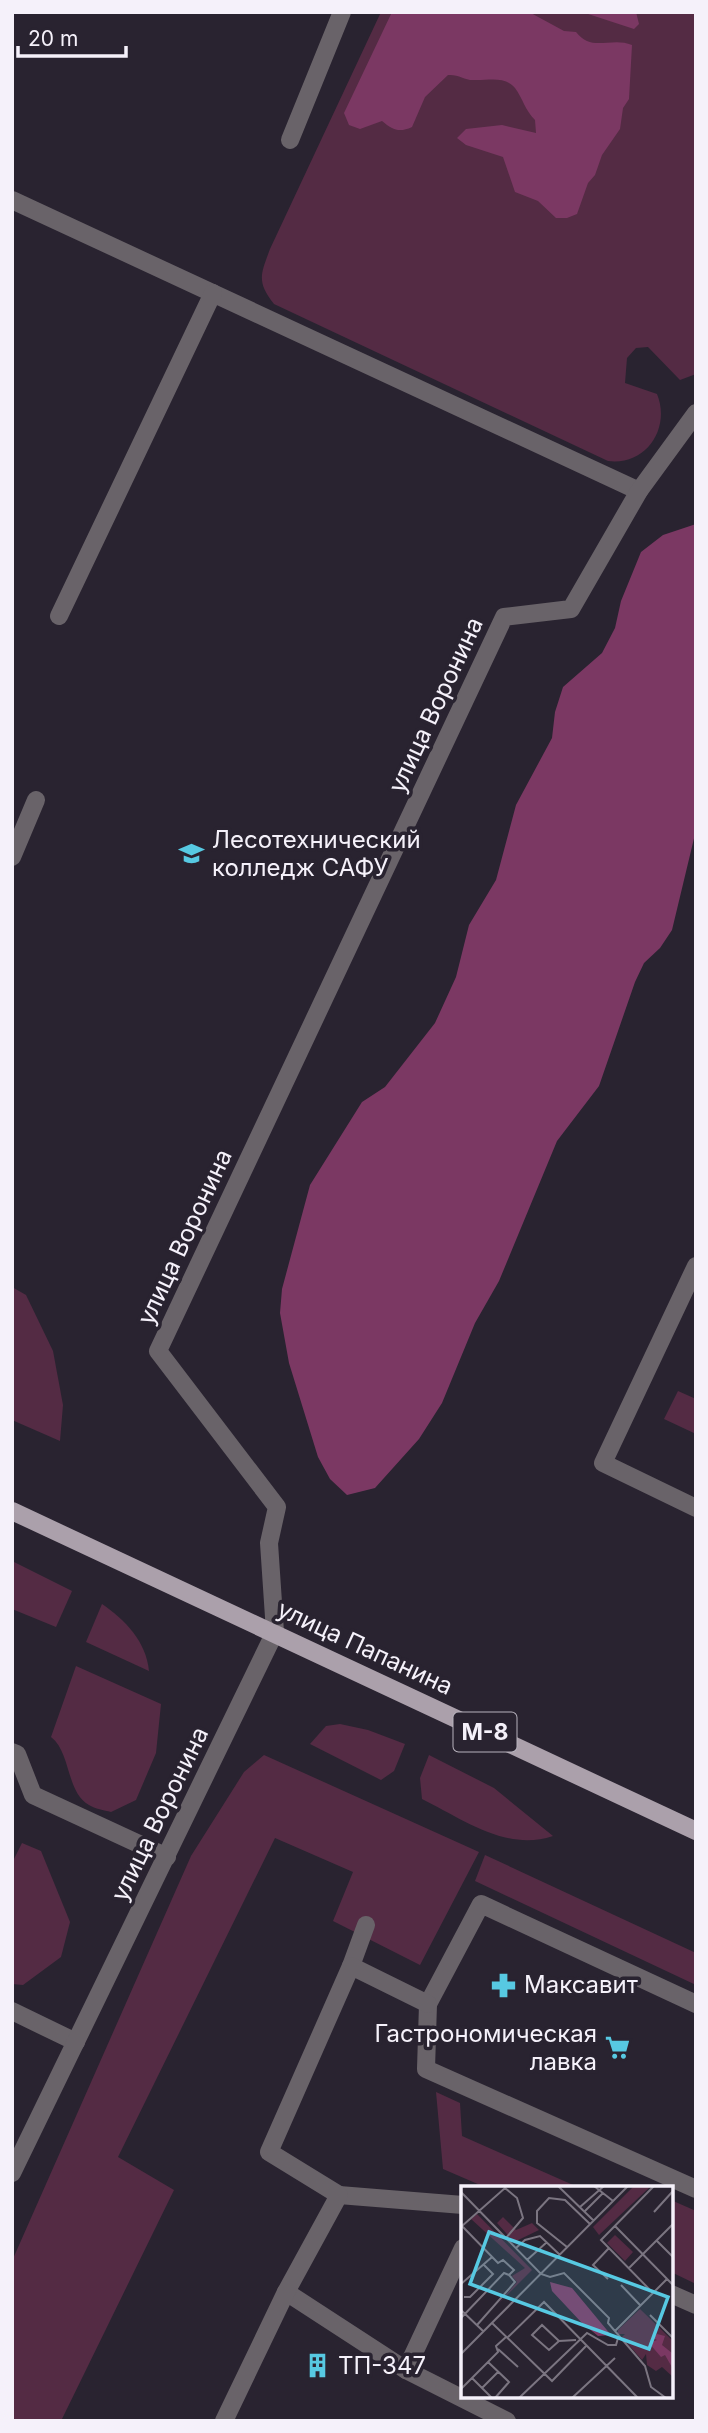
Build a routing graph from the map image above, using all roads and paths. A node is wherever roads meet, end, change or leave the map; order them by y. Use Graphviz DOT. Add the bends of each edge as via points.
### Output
graph roads {
  1 [pos="342,12"];
  2 [pos="290,140"];
  3 [pos="12,200"];
  4 [pos="213,293"];
  5 [pos="694,418"];
  6 [pos="639,491"];
  7 [pos="59,616"];
  8 [pos="36,800"];
  9 [pos="12,857"];
  10 [pos="696,1266"];
  11 [pos="696,1508"];
  12 [pos="12,1511"];
  13 [pos="275,1632"];
  14 [pos="14,1758"];
  15 [pos="696,1831"];
  16 [pos="167,1857"];
  17 [pos="366,1925"];
  18 [pos="351,1966"];
  19 [pos="428,2004"];
  20 [pos="696,2004"];
  21 [pos="12,2011"];
  22 [pos="76,2042"];
  23 [pos="12,2173"];
  24 [pos="696,2189"];
  25 [pos="339,2195"];
  26 [pos="461,2205"];
  27 [pos="461,2252"];
  28 [pos="286,2292"];
  29 [pos="673,2295"];
  30 [pos="696,2305"];
  31 [pos="406,2370"];
  32 [pos="461,2398"];
  33 [pos="461,2398"];
  34 [pos="224,2421"];
  35 [pos="507,2421"];
  1 -- 2 [label="street"];
  3 -- 4 [label="street"];
  4 -- 6 [label="street"];
  4 -- 7 [label="street"];
  5 -- 6 [label="street, улица Воронина"];
  6 -- 13 [label="street, улица Воронина" via="571,609 504,617 158,1351 277,1507 269,1543"];
  8 -- 9 [label="street"];
  10 -- 11 [label="street" via="603,1463"];
  12 -- 13 [label="main road, улица Папанина / М-8"];
  13 -- 15 [label="main road, улица Папанина / М-8"];
  13 -- 16 [label="street, улица Воронина"];
  14 -- 16 [label="street" via="33,1795"];
  16 -- 22 [label="street, улица Воронина"];
  17 -- 18 [label="street"];
  18 -- 19 [label="street"];
  18 -- 25 [label="street" via="269,2152"];
  19 -- 20 [label="street" via="481,1904"];
  19 -- 24 [label="street" via="426,2068"];
  21 -- 22 [label="street"];
  22 -- 23 [label="street, улица Воронина"];
  25 -- 26 [label="street"];
  25 -- 28 [label="street"];
  27 -- 31 [label="street"];
  28 -- 31 [label="street"];
  28 -- 34 [label="street"];
  29 -- 30 [label="street"];
  31 -- 33 [label="street"];
  32 -- 35 [label="street"];
}
